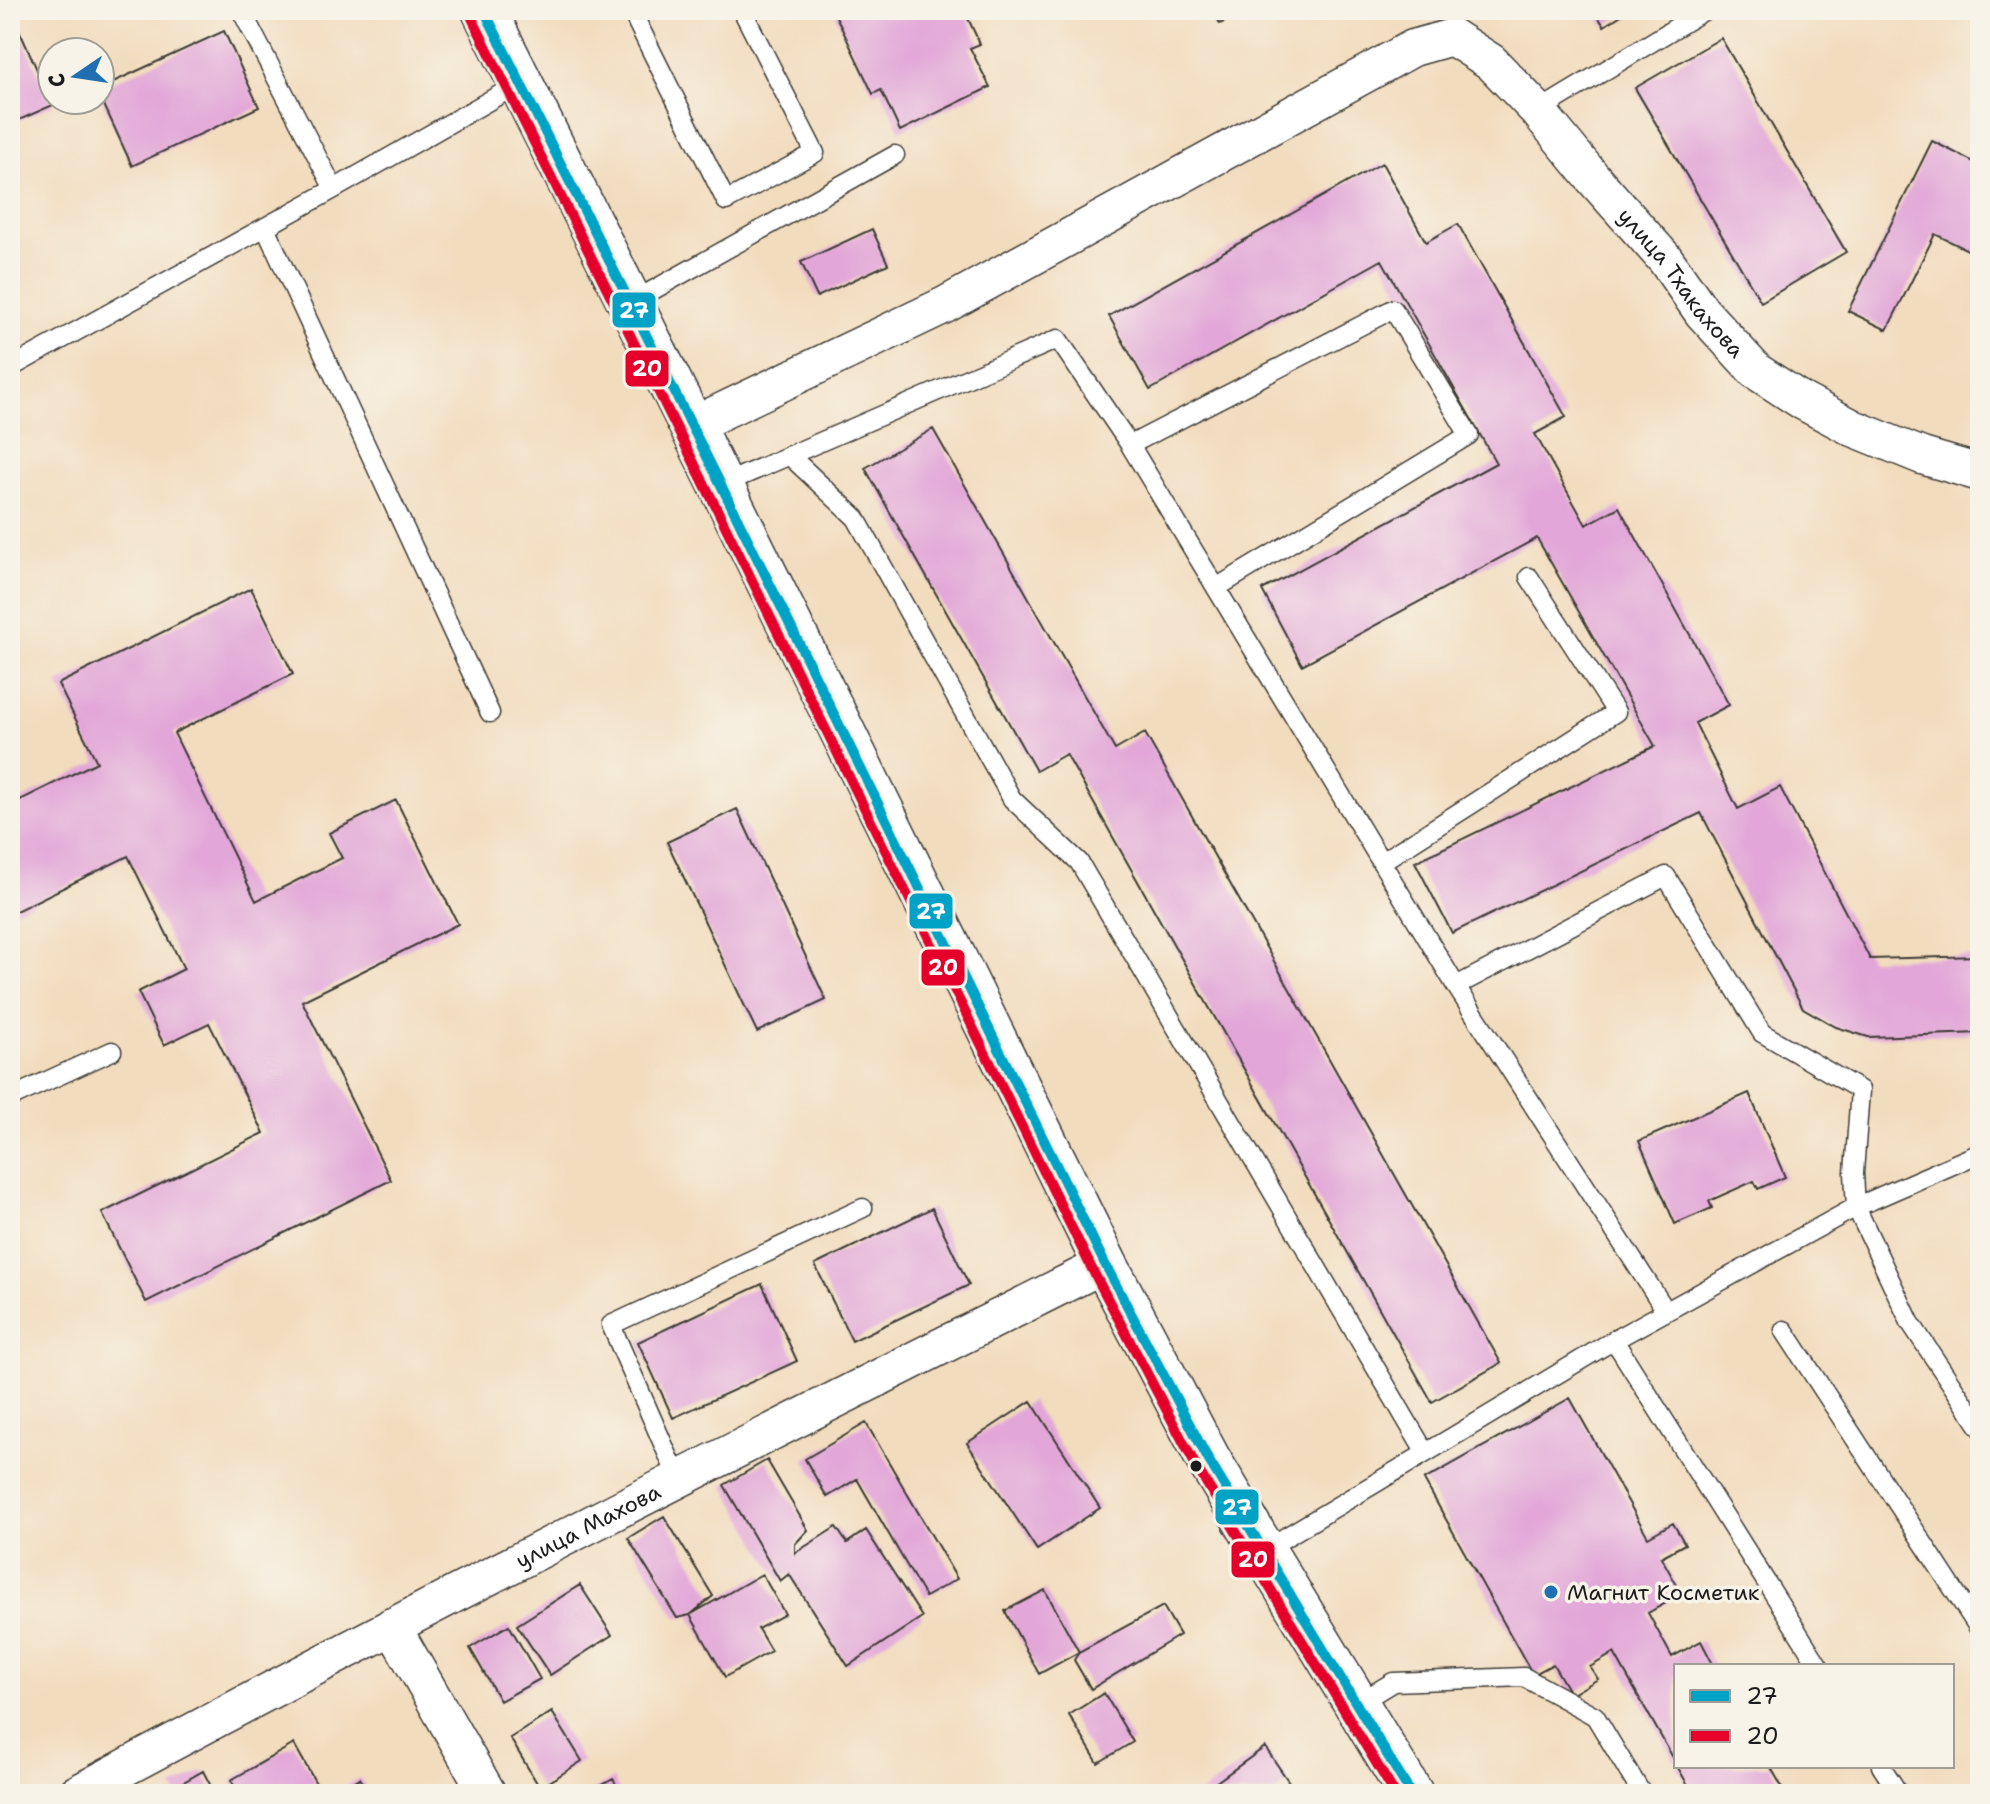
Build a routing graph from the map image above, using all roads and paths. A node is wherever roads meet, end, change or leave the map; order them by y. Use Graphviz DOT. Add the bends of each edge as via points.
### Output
graph roads {
  1 [pos="241,10"];
  2 [pos="484,10"];
  3 [pos="631,10"];
  4 [pos="742,10"];
  5 [pos="1705,10"];
  6 [pos="1454,24"];
  7 [pos="520,83"];
  8 [pos="1538,111"];
  9 [pos="895,155"];
  10 [pos="334,189"];
  11 [pos="265,227"];
  12 [pos="630,303"];
  13 [pos="10,368"];
  14 [pos="691,426"];
  15 [pos="1130,445"];
  16 [pos="789,455"];
  17 [pos="1980,473"];
  18 [pos="721,485"];
  19 [pos="1529,577"];
  20 [pos="1216,588"];
  21 [pos="490,713"];
  22 [pos="1381,862"];
  23 [pos="1456,986"];
  24 [pos="112,1051"];
  25 [pos="10,1098"];
  26 [pos="1980,1153"];
  27 [pos="1856,1207"];
  28 [pos="863,1208"];
  29 [pos="1105,1264"];
  30 [pos="1666,1311"];
  31 [pos="1784,1330"];
  32 [pos="1614,1340"];
  33 [pos="1980,1427"];
  34 [pos="1425,1452"];
  35 [pos="678,1478"];
  36 [pos="1264,1550"];
  37 [pos="392,1626"];
  38 [pos="1980,1630"];
  39 [pos="1818,1664"];
  40 [pos="1357,1704"];
  41 [pos="1882,1768"];
  42 [pos="76,1794"];
  43 [pos="488,1794"];
  44 [pos="1411,1794"];
  45 [pos="1642,1794"];
  46 [pos="1899,1794"];
  1 -- 10 [label="lane"];
  2 -- 7 [label="street"];
  3 -- 4 [label="lane" via="726,201 815,153"];
  5 -- 8 [label="lane"];
  6 -- 8 [label="street, улица Тхакахова"];
  6 -- 14 [label="street" via="945,305"];
  7 -- 10 [label="lane"];
  7 -- 12 [label="street"];
  8 -- 17 [label="street, улица Тхакахова" via="1756,371 1853,428"];
  9 -- 12 [label="lane"];
  10 -- 11 [label="lane"];
  11 -- 13 [label="lane"];
  11 -- 21 [label="lane"];
  12 -- 14 [label="street"];
  14 -- 18 [label="street"];
  15 -- 16 [label="lane" via="1058,339"];
  15 -- 20 [label="lane"];
  15 -- 20 [label="lane" via="1393,309 1469,435"];
  16 -- 18 [label="lane"];
  16 -- 34 [label="lane" via="856,518 1012,799 1079,862"];
  18 -- 29 [label="street"];
  19 -- 22 [label="lane" via="1616,712"];
  20 -- 22 [label="lane"];
  22 -- 23 [label="lane"];
  23 -- 27 [label="lane" via="1666,876 1762,1033 1860,1090"];
  23 -- 30 [label="lane"];
  24 -- 25 [label="lane"];
  26 -- 27 [label="lane"];
  27 -- 30 [label="lane"];
  27 -- 33 [label="lane" via="1910,1322"];
  28 -- 35 [label="lane" via="611,1325"];
  29 -- 35 [label="street, улица Махова"];
  29 -- 36 [label="street" via="1208,1459"];
  30 -- 32 [label="lane"];
  31 -- 38 [label="lane"];
  32 -- 34 [label="lane"];
  32 -- 39 [label="lane"];
  34 -- 36 [label="lane"];
  35 -- 37 [label="street, улица Махова"];
  36 -- 40 [label="street"];
  37 -- 42 [label="street, улица Махова"];
  37 -- 43 [label="street"];
  40 -- 44 [label="street"];
  40 -- 45 [label="lane" via="1393,1682 1524,1677 1595,1716"];
  41 -- 46 [label="lane"];
}
